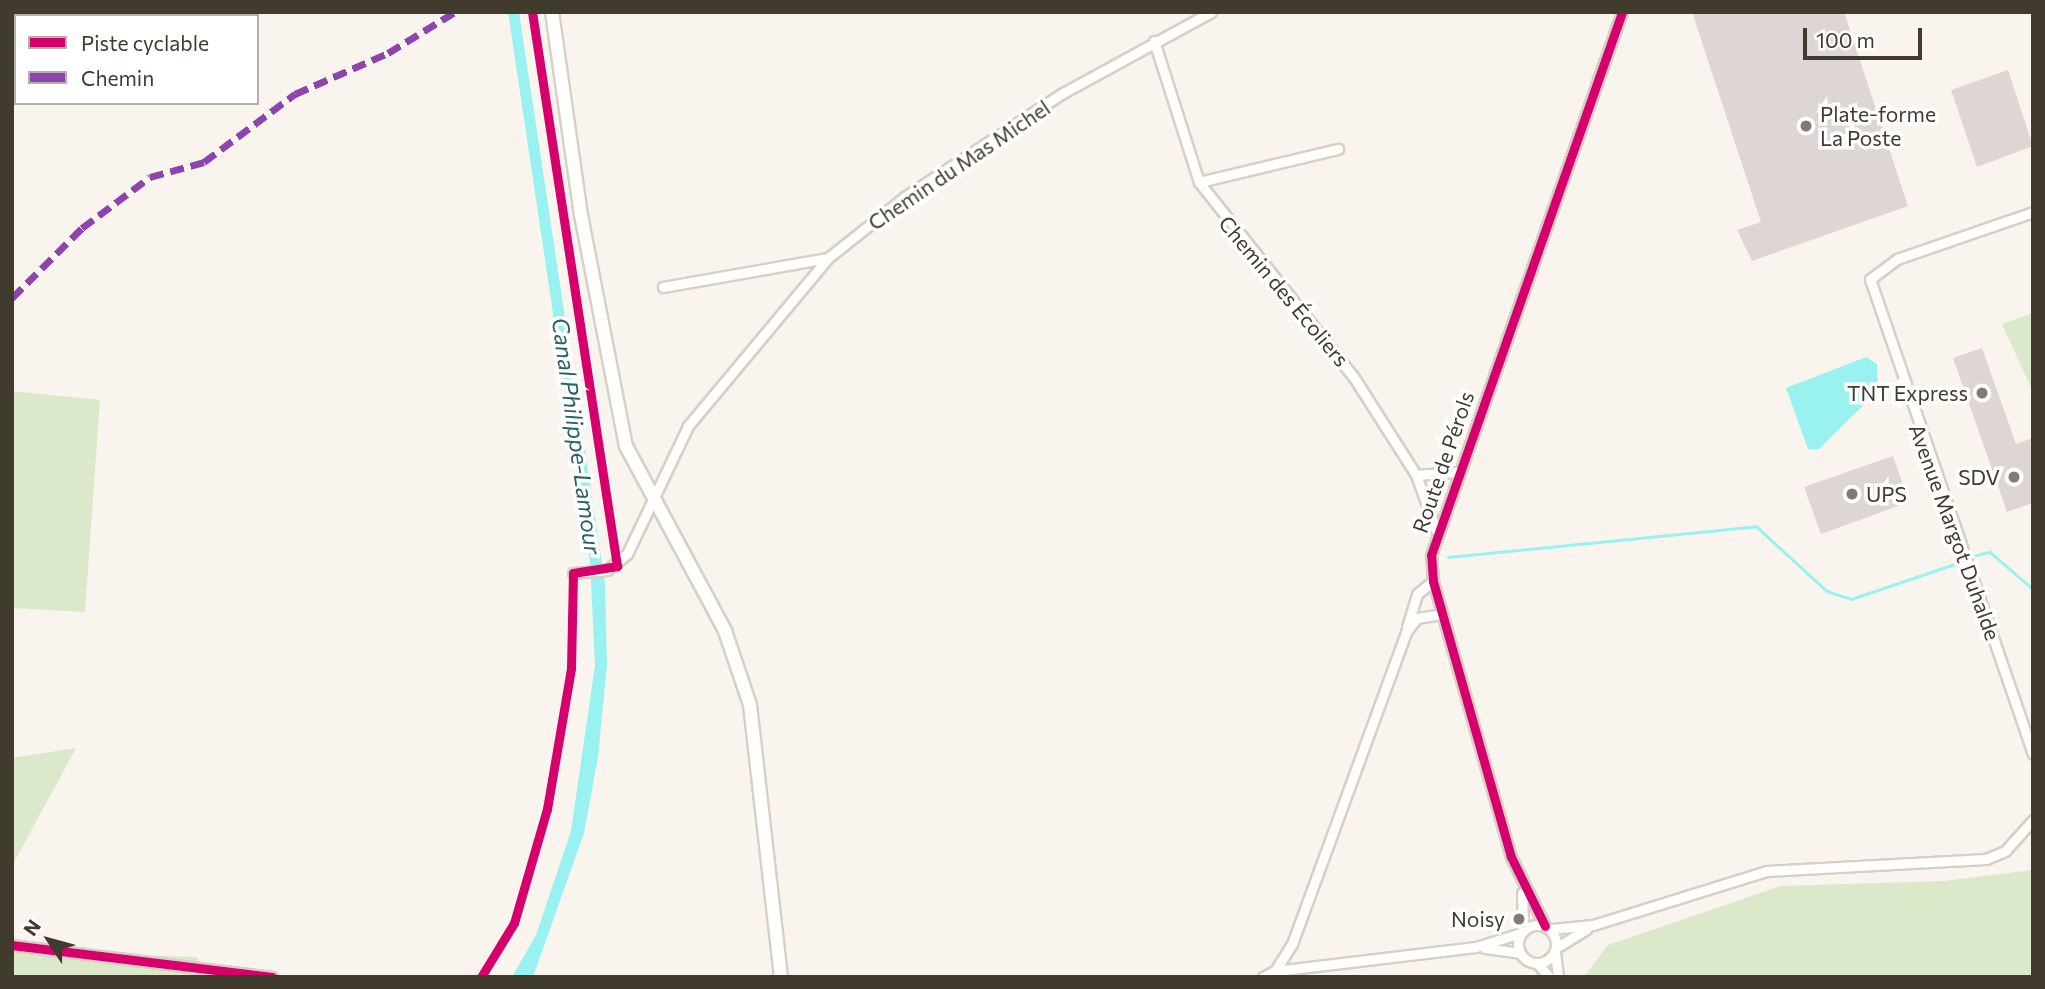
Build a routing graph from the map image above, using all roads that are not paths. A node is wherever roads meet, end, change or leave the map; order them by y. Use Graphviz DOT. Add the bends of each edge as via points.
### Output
graph roads {
  1 [pos="552,12"];
  2 [pos="1211,12"];
  3 [pos="1622,12"];
  4 [pos="1154,41"];
  5 [pos="1338,149"];
  6 [pos="1199,182"];
  7 [pos="2033,212"];
  8 [pos="828,258"];
  9 [pos="663,287"];
  10 [pos="1456,472"];
  11 [pos="1416,475"];
  12 [pos="653,501"];
  13 [pos="1436,530"];
  14 [pos="573,572"];
  15 [pos="1433,581"];
  16 [pos="1442,614"];
  17 [pos="1406,632"];
  18 [pos="2033,754"];
  19 [pos="2033,820"];
  20 [pos="1522,888"];
  21 [pos="1593,925"];
  22 [pos="1548,928"];
  23 [pos="1522,932"];
  24 [pos="12,945"];
  25 [pos="1476,947"];
  26 [pos="1556,950"];
  27 [pos="1521,954"];
  28 [pos="1537,963"];
  29 [pos="1275,971"];
  30 [pos="272,977"];
  31 [pos="781,977"];
  32 [pos="1263,977"];
  33 [pos="1549,977"];
  34 [pos="1558,977"];
  1 -- 12 [label="main road" via="608,372 626,446"];
  2 -- 4 [label="street, Chemin du Mas Michel"];
  3 -- 10 [label="street, Route de Pérols"];
  4 -- 6 [label="street, Chemin des Écoliers"];
  4 -- 8 [label="street, Chemin du Mas Michel" via="906,196"];
  5 -- 6 [label="street"];
  6 -- 11 [label="street, Chemin des Écoliers" via="1262,267 1332,346"];
  7 -- 18 [label="street, Avenue Margot Duhalde" via="1897,259 1870,279"];
  8 -- 9 [label="street"];
  8 -- 12 [label="street, Chemin du Mas Michel" via="713,390"];
  10 -- 11 [label="street"];
  10 -- 13 [label="street, Route de Pérols"];
  11 -- 13 [label="street, Chemin des Écoliers"];
  12 -- 14 [label="street, Chemin du Mas Michel" via="628,554 607,570"];
  12 -- 31 [label="main road" via="724,631 742,677 760,773"];
  13 -- 15 [label="street, Route de Pérols"];
  15 -- 16 [label="street, Route de Pérols"];
  15 -- 17 [label="street" via="1417,594"];
  16 -- 17 [label="street" via="1417,618"];
  16 -- 20 [label="street, Route de Pérols"];
  17 -- 29 [label="street" via="1292,944"];
  19 -- 21 [label="street" via="2005,851 1986,859 1766,871"];
  20 -- 22 [label="street, Route de Pérols"];
  20 -- 23 [label="street, Route de Pérols"];
  21 -- 22 [label="street"];
  21 -- 26 [label="street"];
  22 -- 23 [label="street"];
  22 -- 26 [label="street, Route de Pérols"];
  23 -- 25 [label="street"];
  23 -- 27 [label="street, Route de Pérols"];
  24 -- 30 [label="street"];
  25 -- 27 [label="street"];
  25 -- 29 [label="street"];
  26 -- 28 [label="street"];
  26 -- 34 [label="street"];
  27 -- 28 [label="street"];
  28 -- 33 [label="street"];
  29 -- 32 [label="street"];
}
